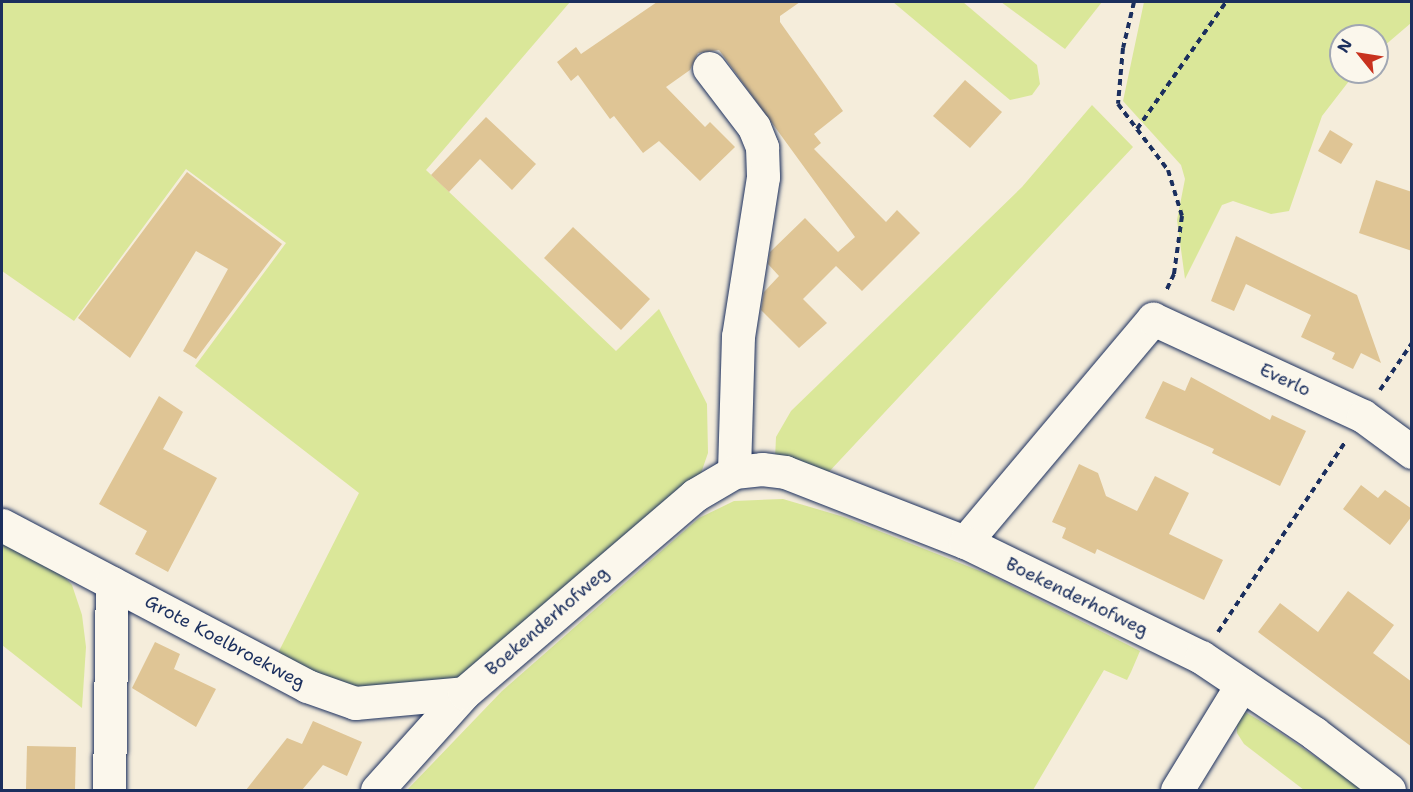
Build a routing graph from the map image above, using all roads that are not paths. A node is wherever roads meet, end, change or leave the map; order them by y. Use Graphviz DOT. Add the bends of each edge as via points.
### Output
graph roads {
  1 [pos="709,68"];
  2 [pos="1412,452"];
  3 [pos="734,472"];
  4 [pos="2,525"];
  5 [pos="965,542"];
  6 [pos="112,583"];
  7 [pos="1242,684"];
  8 [pos="464,693"];
  9 [pos="109,790"];
  10 [pos="377,790"];
  11 [pos="1177,790"];
  12 [pos="1389,790"];
  1 -- 3 [label="street" via="754,127 762,147 763,177 738,336"];
  2 -- 5 [label="street, Everlo" via="1363,416 1153,319"];
  3 -- 5 [label="street, Boekenderhofweg" via="785,472"];
  3 -- 8 [label="street, Boekenderhofweg" via="695,495"];
  4 -- 6 [label="street, Grote Koelbroekweg"];
  5 -- 7 [label="street, Boekenderhofweg" via="1201,657"];
  6 -- 8 [label="street, Grote Koelbroekweg" via="307,686 355,703"];
  6 -- 9 [label="street"];
  7 -- 11 [label="street"];
  7 -- 12 [label="street, Boekenderhofweg"];
  8 -- 10 [label="street, Boekenderhofweg"];
}
